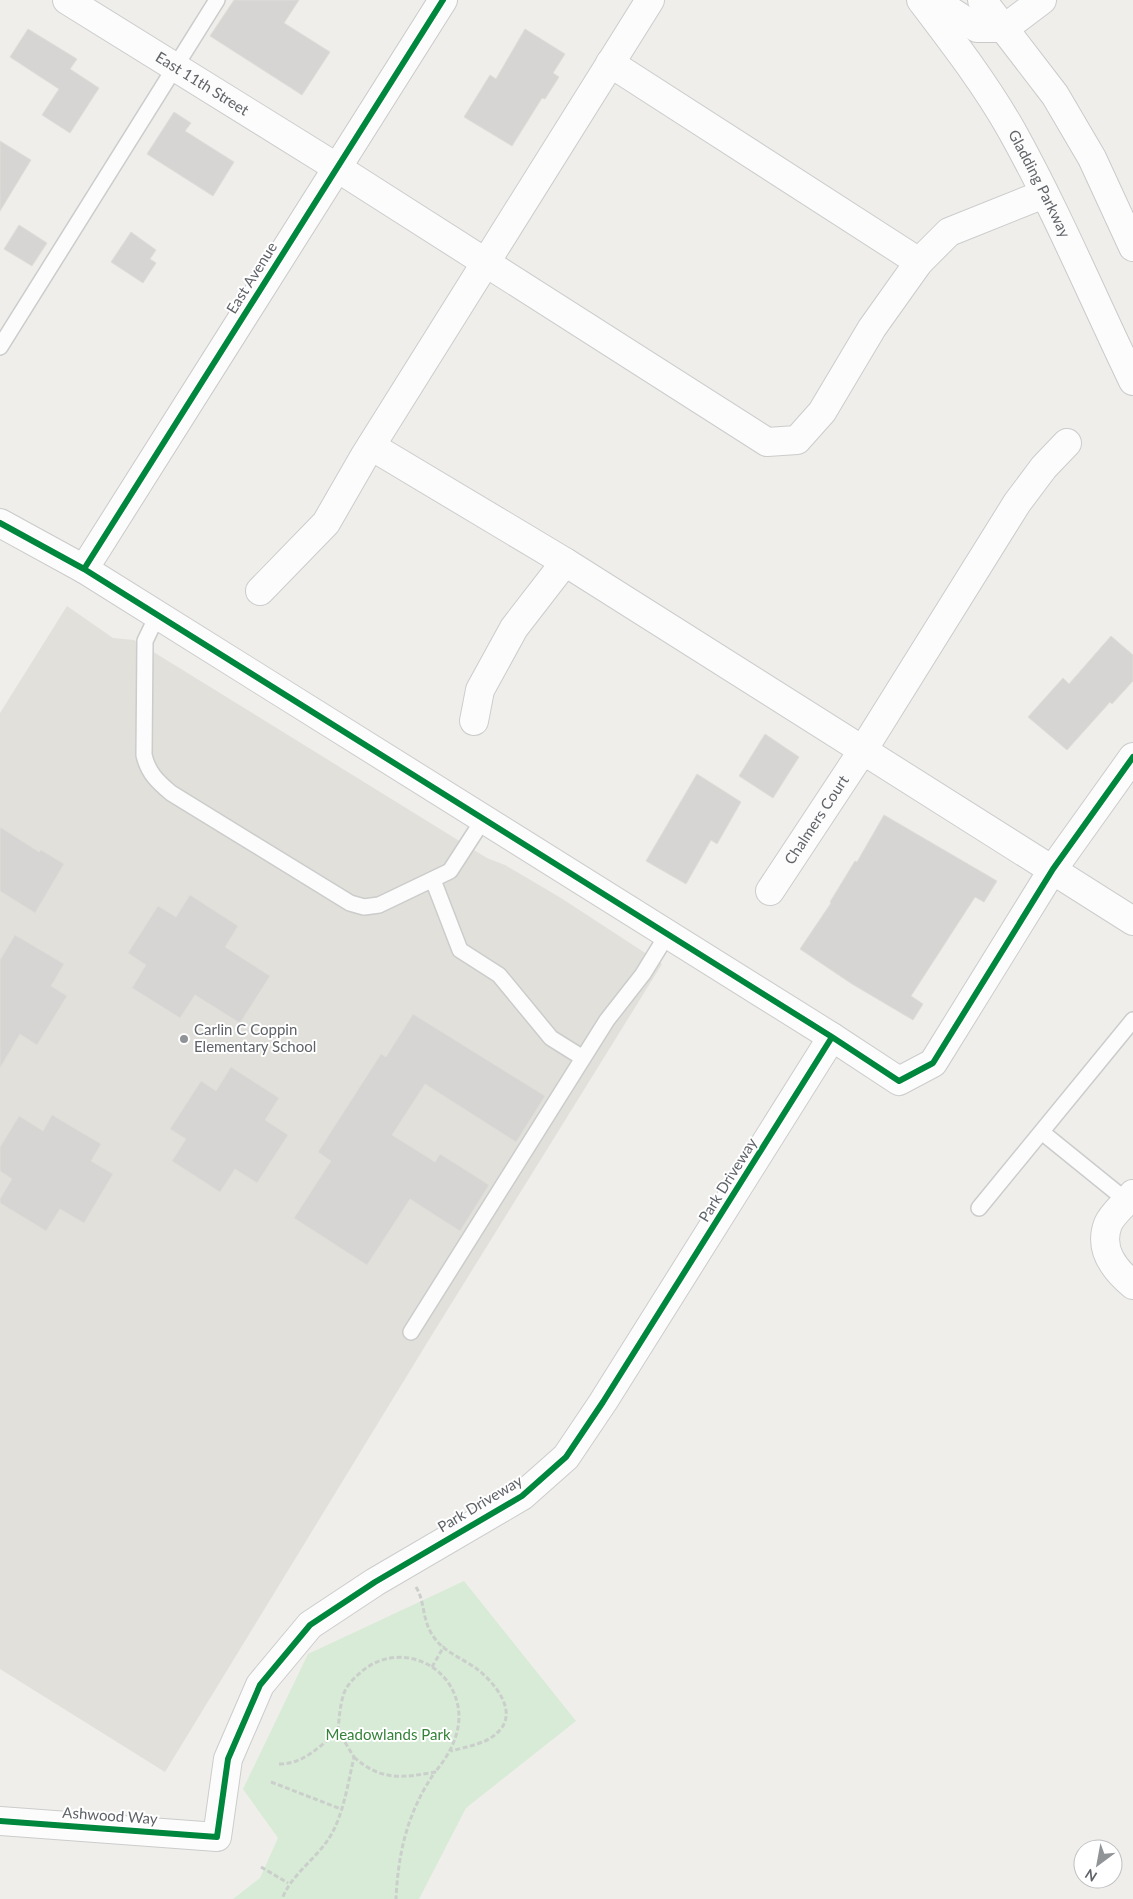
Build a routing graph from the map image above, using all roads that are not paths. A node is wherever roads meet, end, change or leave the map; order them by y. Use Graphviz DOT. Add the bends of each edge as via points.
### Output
graph roads {
  1 [pos="67,0"];
  2 [pos="217,0"];
  3 [pos="443,0"];
  4 [pos="650,0"];
  5 [pos="920,0"];
  6 [pos="933,0"];
  7 [pos="982,0"];
  8 [pos="1042,0"];
  9 [pos="1005,28"];
  10 [pos="610,62"];
  11 [pos="175,67"];
  12 [pos="336,168"];
  13 [pos="1044,194"];
  14 [pos="1133,247"];
  15 [pos="919,262"];
  16 [pos="486,264"];
  17 [pos="0,347"];
  18 [pos="1133,381"];
  19 [pos="1067,443"];
  20 [pos="371,446"];
  21 [pos="0,523"];
  22 [pos="565,562"];
  23 [pos="84,569"];
  24 [pos="260,591"];
  25 [pos="158,616"];
  26 [pos="474,722"];
  27 [pos="864,750"];
  28 [pos="1133,757"];
  29 [pos="482,820"];
  30 [pos="1053,869"];
  31 [pos="433,880"];
  32 [pos="770,891"];
  33 [pos="1133,921"];
  34 [pos="667,935"];
  35 [pos="1133,1020"];
  36 [pos="832,1037"];
  37 [pos="583,1058"];
  38 [pos="1043,1133"];
  39 [pos="1130,1197"];
  40 [pos="979,1208"];
  41 [pos="1133,1285"];
  42 [pos="411,1332"];
  43 [pos="0,1821"];
  44 [pos="217,1837"];
  1 -- 11 [label="street, East 11th Street"];
  2 -- 11 [label="lane"];
  3 -- 12 [label="street, East Avenue"];
  4 -- 10 [label="street"];
  5 -- 13 [label="street, Gladding Parkway" via="963,54 1011,130"];
  6 -- 9 [label="street" via="977,28"];
  7 -- 9 [label="street"];
  8 -- 9 [label="street"];
  9 -- 14 [label="street" via="1055,95 1092,158"];
  10 -- 15 [label="street"];
  10 -- 16 [label="street"];
  11 -- 12 [label="street, East 11th Street"];
  11 -- 17 [label="lane"];
  12 -- 16 [label="street, East 11th Street"];
  12 -- 23 [label="street, East Avenue"];
  13 -- 15 [label="street, East 11th Street" via="949,232"];
  13 -- 18 [label="street, Gladding Parkway"];
  15 -- 16 [label="street, East 11th Street" via="872,328 822,412 797,440 767,442"];
  16 -- 20 [label="street"];
  19 -- 27 [label="street, Chalmers Court" via="1044,467 1018,503"];
  20 -- 22 [label="street"];
  20 -- 24 [label="street" via="326,523"];
  21 -- 23 [label="street"];
  22 -- 26 [label="street" via="514,628 480,690"];
  22 -- 27 [label="street"];
  23 -- 25 [label="street"];
  25 -- 29 [label="street"];
  25 -- 31 [label="lane" via="145,641 144,755 147,769 156,781 172,794 350,902 364,907 379,905"];
  27 -- 30 [label="street"];
  27 -- 32 [label="street, Chalmers Court"];
  28 -- 30 [label="street"];
  29 -- 31 [label="lane" via="450,871"];
  29 -- 34 [label="street"];
  30 -- 33 [label="street"];
  30 -- 36 [label="street" via="933,1063 899,1082"];
  31 -- 37 [label="lane" via="460,950 499,975 550,1038"];
  34 -- 36 [label="street"];
  34 -- 37 [label="lane"];
  35 -- 38 [label="lane"];
  36 -- 44 [label="street, Park Driveway" via="566,1458 522,1496 374,1582 310,1625 260,1685 228,1759"];
  37 -- 42 [label="lane"];
  38 -- 39 [label="lane"];
  38 -- 40 [label="lane"];
  39 -- 41 [label="street" via="1108,1224 1105,1249 1116,1272"];
  43 -- 44 [label="street, Ashwood Way"];
}
